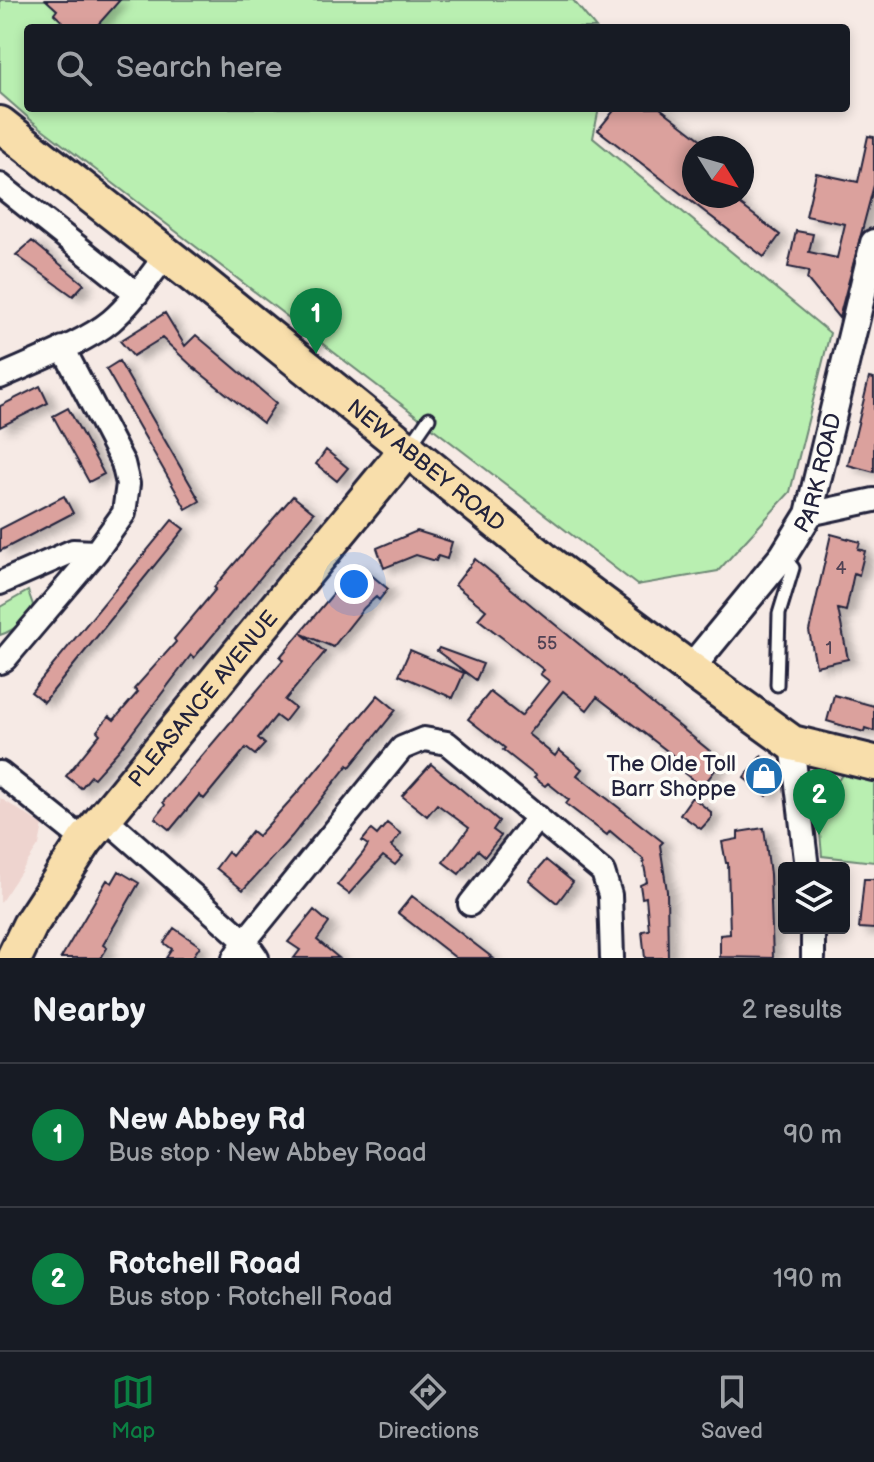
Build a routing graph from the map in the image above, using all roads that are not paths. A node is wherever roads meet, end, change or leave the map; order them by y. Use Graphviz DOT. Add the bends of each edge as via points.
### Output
graph roads {
  1 [pos="0,124"];
  2 [pos="0,185"];
  3 [pos="874,243"];
  4 [pos="167,254"];
  5 [pos="137,294"];
  6 [pos="868,299"];
  7 [pos="63,348"];
  8 [pos="0,377"];
  9 [pos="429,418"];
  10 [pos="408,448"];
  11 [pos="874,500"];
  12 [pos="809,514"];
  13 [pos="96,552"];
  14 [pos="783,556"];
  15 [pos="0,583"];
  16 [pos="0,662"];
  17 [pos="690,669"];
  18 [pos="777,685"];
  19 [pos="792,743"];
  20 [pos="874,763"];
  21 [pos="3,782"];
  22 [pos="538,817"];
  23 [pos="94,829"];
  24 [pos="806,862"];
  25 [pos="470,904"];
  26 [pos="813,934"];
  27 [pos="245,952"];
  28 [pos="14,958"];
  29 [pos="612,958"];
  30 [pos="813,958"];
  1 -- 4 [label="main road, NEW ABBEY ROAD"];
  2 -- 5 [label="street"];
  3 -- 6 [label="street, PARK ROAD"];
  4 -- 5 [label="street"];
  4 -- 10 [label="main road, NEW ABBEY ROAD"];
  5 -- 7 [label="street" via="109,323"];
  6 -- 12 [label="street, PARK ROAD"];
  7 -- 8 [label="street"];
  7 -- 13 [label="street" via="123,463 128,484 124,513"];
  9 -- 10 [label="lane"];
  10 -- 17 [label="main road, NEW ABBEY ROAD" via="544,560"];
  10 -- 23 [label="main road, PLEASANCE AVENUE"];
  11 -- 12 [label="street"];
  12 -- 14 [label="street, PARK ROAD"];
  13 -- 15 [label="street" via="73,551"];
  13 -- 16 [label="street"];
  14 -- 17 [label="street, PARK ROAD"];
  14 -- 18 [label="lane" via="793,568 779,614"];
  17 -- 19 [label="main road, NEW ABBEY ROAD"];
  19 -- 20 [label="main road, NEW ABBEY ROAD"];
  19 -- 24 [label="street"];
  21 -- 23 [label="street"];
  22 -- 25 [label="street"];
  22 -- 27 [label="street" via="447,743 424,739 402,748"];
  22 -- 29 [label="street" via="603,872 610,895"];
  23 -- 27 [label="street"];
  23 -- 28 [label="main road, PLEASANCE AVENUE"];
  26 -- 30 [label="street"];
}
